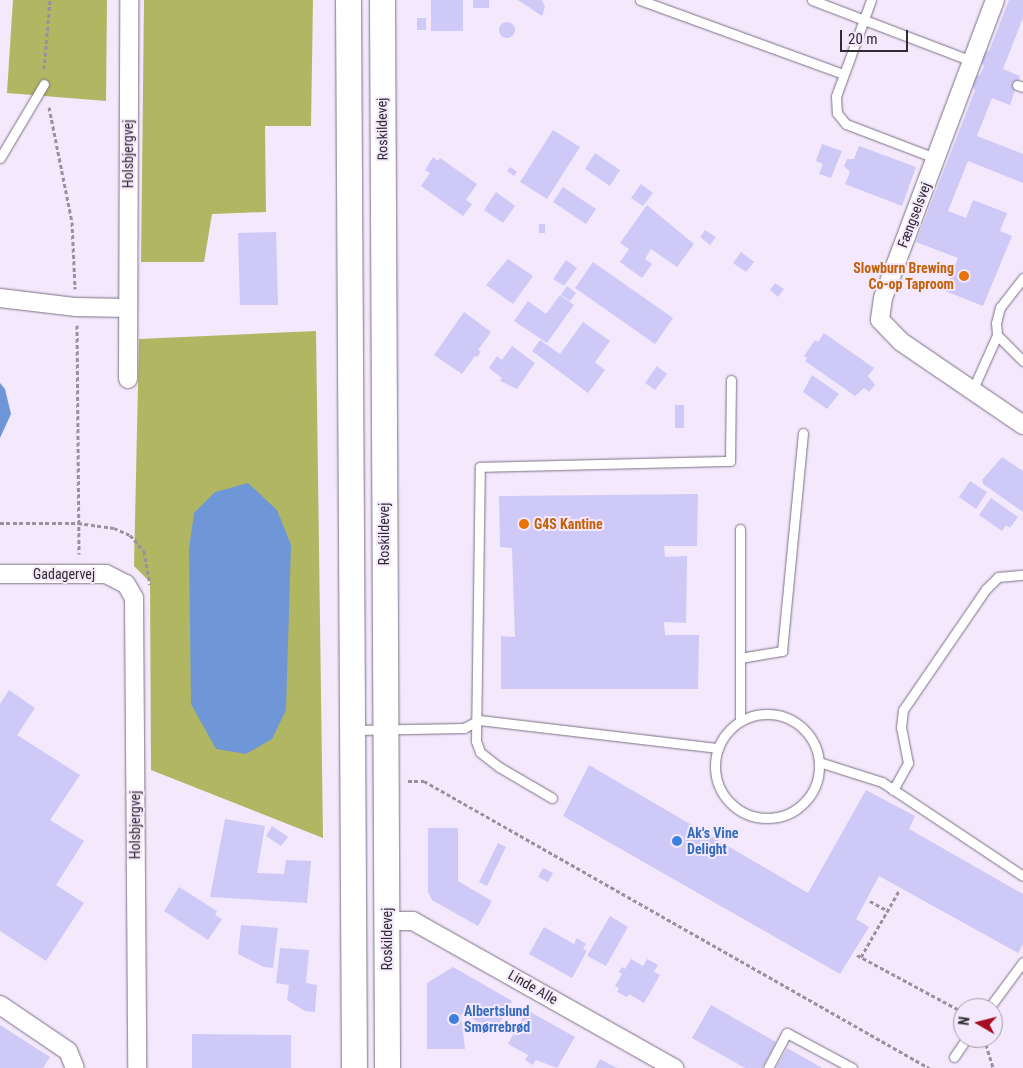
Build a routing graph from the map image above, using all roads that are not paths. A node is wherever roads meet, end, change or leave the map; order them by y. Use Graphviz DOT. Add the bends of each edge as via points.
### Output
graph roads {
  1 [pos="129,0"];
  2 [pos="348,0"];
  3 [pos="382,0"];
  4 [pos="640,0"];
  5 [pos="812,0"];
  6 [pos="871,0"];
  7 [pos="995,0"];
  8 [pos="863,19"];
  9 [pos="974,67"];
  10 [pos="843,74"];
  11 [pos="44,84"];
  12 [pos="0,158"];
  13 [pos="935,158"];
  14 [pos="1023,278"];
  15 [pos="0,298"];
  16 [pos="128,308"];
  17 [pos="997,335"];
  18 [pos="1023,361"];
  19 [pos="128,379"];
  20 [pos="731,380"];
  21 [pos="972,390"];
  22 [pos="1023,426"];
  23 [pos="803,433"];
  24 [pos="740,529"];
  25 [pos="0,574"];
  26 [pos="1023,575"];
  27 [pos="126,584"];
  28 [pos="740,658"];
  29 [pos="479,720"];
  30 [pos="740,721"];
  31 [pos="385,729"];
  32 [pos="352,730"];
  33 [pos="718,748"];
  34 [pos="819,762"];
  35 [pos="893,790"];
  36 [pos="552,798"];
  37 [pos="1023,876"];
  38 [pos="387,921"];
  39 [pos="1023,962"];
  40 [pos="996,998"];
  41 [pos="0,1005"];
  42 [pos="960,1048"];
  43 [pos="954,1057"];
  44 [pos="75,1068"];
  45 [pos="136,1068"];
  46 [pos="354,1068"];
  47 [pos="387,1068"];
  48 [pos="674,1068"];
  49 [pos="768,1068"];
  50 [pos="852,1068"];
  1 -- 16 [label="street, Holsbjergvej"];
  2 -- 32 [label="main road"];
  3 -- 31 [label="main road, Roskildevej"];
  4 -- 10 [label="lane"];
  5 -- 8 [label="lane"];
  6 -- 8 [label="lane"];
  7 -- 9 [label="street, Fængselsvej"];
  8 -- 9 [label="lane"];
  8 -- 10 [label="lane"];
  9 -- 13 [label="street, Fængselsvej"];
  10 -- 13 [label="lane" via="836,96 837,113 846,124"];
  11 -- 12 [label="lane"];
  13 -- 21 [label="street, Fængselsvej" via="883,298 880,320 900,341"];
  14 -- 17 [label="lane" via="1000,308"];
  15 -- 16 [label="street" via="76,307"];
  16 -- 19 [label="street, Holsbjergvej"];
  17 -- 18 [label="lane"];
  17 -- 21 [label="lane"];
  20 -- 29 [label="lane" via="730,461 480,467"];
  21 -- 22 [label="street, Fængselsvej"];
  23 -- 28 [label="lane" via="782,651"];
  24 -- 28 [label="lane"];
  25 -- 27 [label="street, Gadagervej" via="106,574"];
  26 -- 35 [label="lane" via="998,577 986,589 903,710 901,728 908,763"];
  27 -- 45 [label="street, Holsbjergvej" via="134,598"];
  28 -- 30 [label="lane"];
  29 -- 31 [label="lane" via="464,728"];
  29 -- 33 [label="lane"];
  29 -- 36 [label="lane" via="476,741 480,752"];
  30 -- 33 [label="lane" via="727,732"];
  30 -- 34 [label="lane" via="774,714 791,720 804,730 814,745"];
  31 -- 32 [label="lane"];
  31 -- 38 [label="main road, Roskildevej"];
  32 -- 46 [label="main road"];
  33 -- 34 [label="lane" via="715,764 717,781 724,796 736,808 760,817 785,815 800,807 818,778"];
  34 -- 35 [label="lane" via="882,782"];
  35 -- 37 [label="lane"];
  38 -- 47 [label="main road, Roskildevej"];
  38 -- 48 [label="street, Linde Alle" via="413,921"];
  39 -- 40 [label="lane"];
  41 -- 44 [label="street" via="68,1051"];
  42 -- 43 [label="lane"];
  49 -- 50 [label="lane" via="787,1033"];
}
